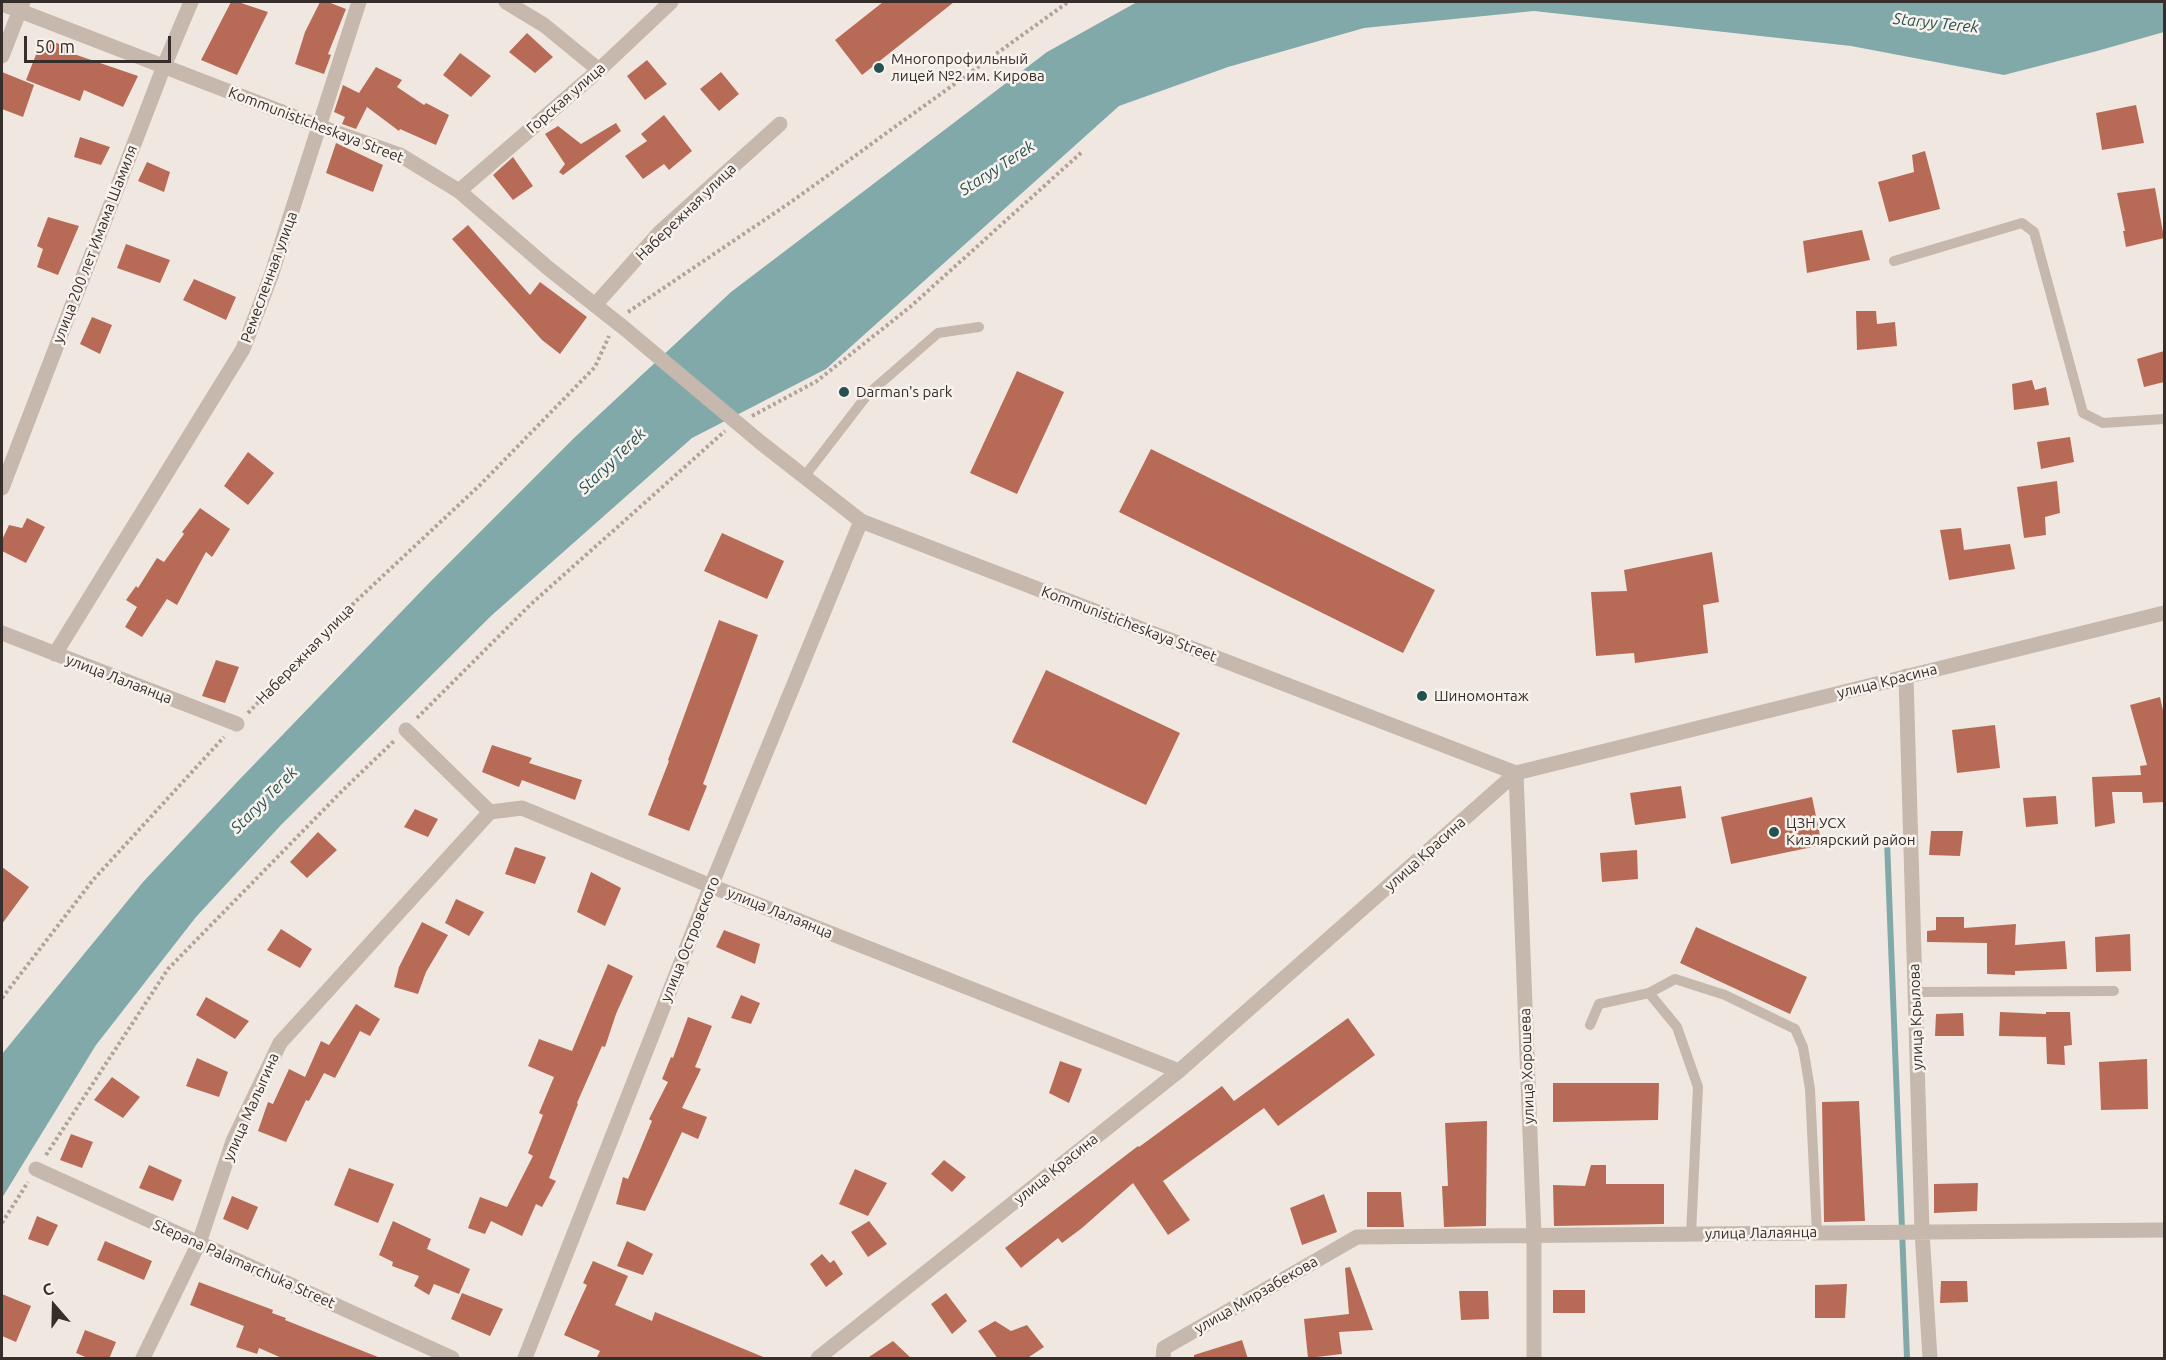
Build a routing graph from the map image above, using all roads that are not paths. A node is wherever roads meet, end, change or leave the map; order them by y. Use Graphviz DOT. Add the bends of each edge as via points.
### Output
graph roads {
  1 [pos="191,2"];
  2 [pos="359,2"];
  3 [pos="506,2"];
  4 [pos="671,2"];
  5 [pos="2,4"];
  6 [pos="21,7"];
  7 [pos="2,56"];
  8 [pos="164,66"];
  9 [pos="599,70"];
  10 [pos="780,124"];
  11 [pos="321,127"];
  12 [pos="459,191"];
  13 [pos="1894,261"];
  14 [pos="595,305"];
  15 [pos="979,327"];
  16 [pos="2164,419"];
  17 [pos="804,477"];
  18 [pos="2,488"];
  19 [pos="861,521"];
  20 [pos="2164,613"];
  21 [pos="2,633"];
  22 [pos="55,654"];
  23 [pos="1906,676"];
  24 [pos="237,724"];
  25 [pos="406,730"];
  26 [pos="1516,773"];
  27 [pos="490,812"];
  28 [pos="711,886"];
  29 [pos="2114,991"];
  30 [pos="1915,992"];
  31 [pos="1649,993"];
  32 [pos="1590,1025"];
  33 [pos="1179,1071"];
  34 [pos="36,1169"];
  35 [pos="2164,1230"];
  36 [pos="1922,1232"];
  37 [pos="1816,1233"];
  38 [pos="1691,1234"];
  39 [pos="1534,1236"];
  40 [pos="1357,1238"];
  41 [pos="199,1243"];
  42 [pos="143,1359"];
  43 [pos="452,1359"];
  44 [pos="525,1359"];
  45 [pos="818,1359"];
  46 [pos="1163,1359"];
  47 [pos="1534,1359"];
  48 [pos="1930,1359"];
  1 -- 8 [label="street, улица 200 лет Имама Шамиля"];
  2 -- 11 [label="street, Ремесленная улица"];
  3 -- 9 [label="street" via="544,25"];
  4 -- 9 [label="street, Горская улица"];
  5 -- 6 [label="street, Kommunisticheskaya Street"];
  6 -- 7 [label="street"];
  6 -- 8 [label="street, Kommunisticheskaya Street"];
  8 -- 11 [label="street, Kommunisticheskaya Street"];
  8 -- 18 [label="street, улица 200 лет Имама Шамиля"];
  9 -- 12 [label="street, Горская улица"];
  10 -- 14 [label="street, Набережная улица" via="660,232"];
  11 -- 12 [label="street, Kommunisticheskaya Street" via="400,155"];
  11 -- 22 [label="street, Ремесленная улица" via="243,349"];
  12 -- 14 [label="street, Kommunisticheskaya Street"];
  13 -- 16 [label="lane" via="2022,223 2034,232 2083,412 2103,423"];
  14 -- 17 [label="street, Kommunisticheskaya Street"];
  15 -- 17 [label="lane" via="938,333 868,394"];
  17 -- 19 [label="street, Kommunisticheskaya Street"];
  19 -- 26 [label="street, Kommunisticheskaya Street"];
  19 -- 28 [label="street, улица Островского"];
  20 -- 23 [label="street, улица Красина"];
  21 -- 22 [label="street, улица Лалаянца"];
  22 -- 24 [label="street, улица Лалаянца"];
  23 -- 26 [label="street, улица Красина"];
  23 -- 30 [label="street, улица Крылова"];
  25 -- 27 [label="street"];
  26 -- 33 [label="street, улица Красина"];
  26 -- 39 [label="street, улица Хорошева"];
  27 -- 28 [label="street, улица Лалаянца" via="522,808"];
  27 -- 41 [label="street, улица Малыгина" via="280,1043 233,1141"];
  28 -- 33 [label="street, улица Лалаянца"];
  28 -- 44 [label="street, улица Островского"];
  29 -- 30 [label="lane"];
  30 -- 36 [label="street, улица Крылова"];
  31 -- 32 [label="lane" via="1599,1004"];
  31 -- 37 [label="lane" via="1675,979 1725,995 1795,1029 1803,1047 1810,1089"];
  31 -- 38 [label="lane" via="1677,1027 1698,1087"];
  33 -- 45 [label="street, улица Красина"];
  34 -- 41 [label="street, Stepana Palamarchuka Street"];
  35 -- 36 [label="street, улица Лалаянца"];
  36 -- 37 [label="street, улица Лалаянца"];
  36 -- 48 [label="street, улица Крылова"];
  37 -- 38 [label="street, улица Лалаянца"];
  38 -- 39 [label="street, улица Лалаянца"];
  39 -- 40 [label="street, улица Лалаянца"];
  39 -- 47 [label="street, улица Хорошева"];
  40 -- 46 [label="street, улица Мирзабекова" via="1164,1348"];
  41 -- 42 [label="street, улица Малыгина"];
  41 -- 43 [label="street, Stepana Palamarchuka Street"];
}
